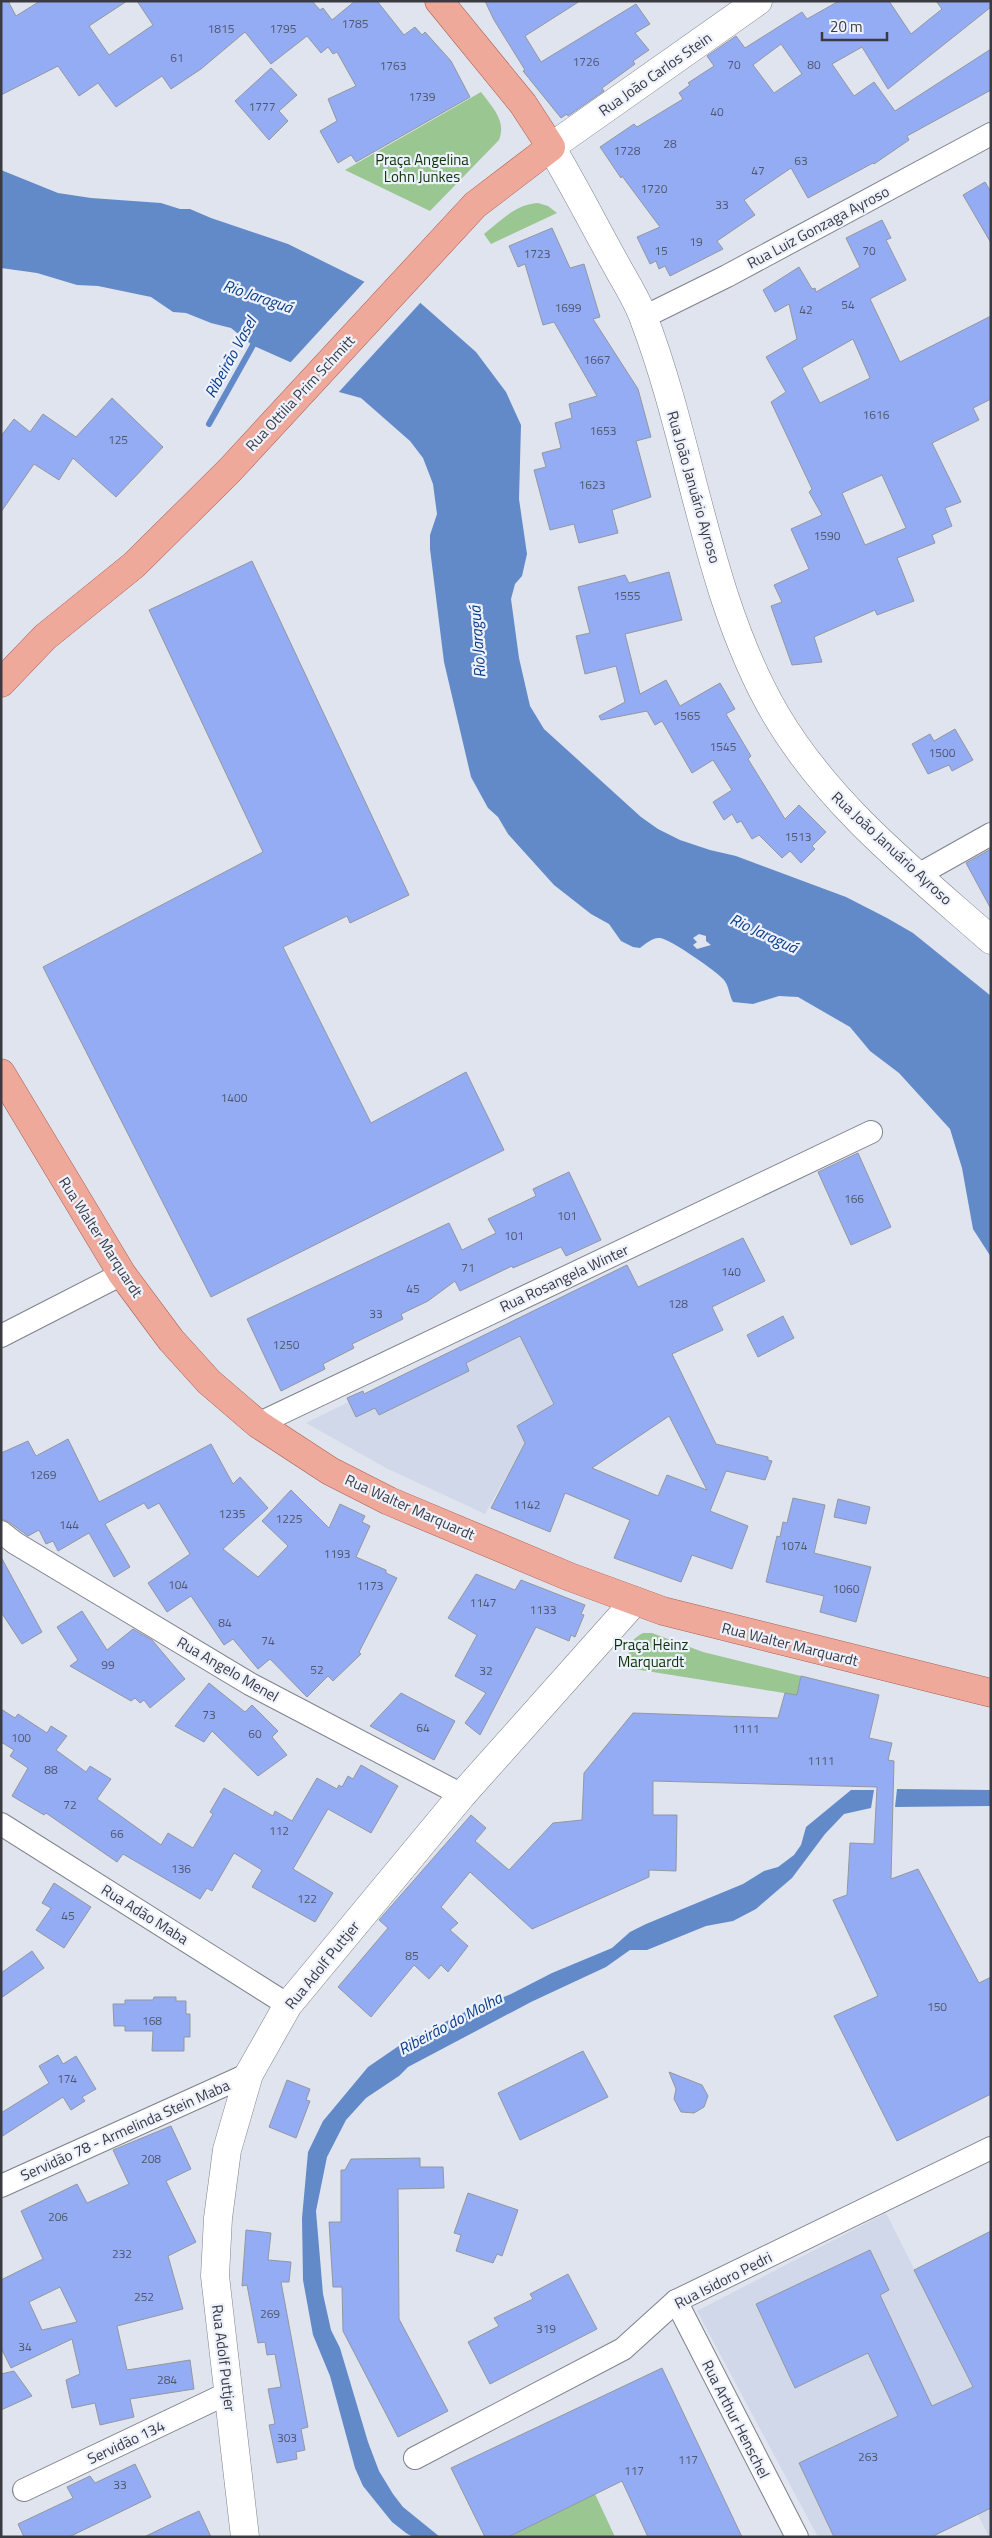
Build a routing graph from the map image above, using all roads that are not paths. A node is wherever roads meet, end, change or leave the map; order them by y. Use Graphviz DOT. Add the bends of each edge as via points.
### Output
graph roads {
  1 [pos="439,1"];
  2 [pos="758,1"];
  3 [pos="991,134"];
  4 [pos="551,147"];
  5 [pos="644,317"];
  6 [pos="45,637"];
  7 [pos="1,654"];
  8 [pos="1,683"];
  9 [pos="991,834"];
  10 [pos="918,875"];
  11 [pos="991,940"];
  12 [pos="4,1085"];
  13 [pos="871,1132"];
  14 [pos="122,1274"];
  15 [pos="1,1336"];
  16 [pos="258,1424"];
  17 [pos="1,1532"];
  18 [pos="635,1601"];
  19 [pos="991,1693"];
  20 [pos="462,1795"];
  21 [pos="1,1824"];
  22 [pos="288,2005"];
  23 [pos="249,2074"];
  24 [pos="991,2148"];
  25 [pos="1,2186"];
  26 [pos="676,2301"];
  27 [pos="229,2396"];
  28 [pos="415,2458"];
  29 [pos="25,2494"];
  30 [pos="245,2537"];
  31 [pos="796,2537"];
  1 -- 4 [label="main road, Rua João Januário Ayroso" via="523,104"];
  2 -- 4 [label="street, Rua João Carlos Stein"];
  3 -- 5 [label="street, Rua Luiz Gonzaga Ayroso"];
  4 -- 5 [label="street, Rua João Januário Ayroso"];
  4 -- 6 [label="main road, Rua Ottilia Prim Schmitt" via="489,194 450,230 229,471 134,565"];
  5 -- 10 [label="street, Rua João Januário Ayroso" via="707,538 757,681 778,718 829,789"];
  6 -- 7 [label="main road, Rua Ottilia Prim Schmitt"];
  6 -- 8 [label="main road, Rua Ottilia Prim Schmitt"];
  9 -- 10 [label="street"];
  10 -- 11 [label="street, Rua João Januário Ayroso"];
  12 -- 14 [label="main road, Rua Walter Marquardt"];
  13 -- 16 [label="street, Rua Rosangela Winter"];
  14 -- 15 [label="street"];
  14 -- 16 [label="main road, Rua Walter Marquardt" via="171,1340 209,1382"];
  16 -- 18 [label="main road, Rua Walter Marquardt" via="330,1471 390,1501"];
  17 -- 20 [label="street, Rua Angelo Menel" via="250,1684"];
  18 -- 19 [label="main road, Rua Walter Marquardt" via="729,1629"];
  18 -- 20 [label="street, Rua Adolf Puttjer"];
  20 -- 22 [label="street, Rua Adolf Puttjer"];
  21 -- 22 [label="street, Rua Adão Maba"];
  22 -- 23 [label="street, Rua Adolf Puttjer"];
  23 -- 25 [label="street, Servidão 78 - Armelinda Stein Maba"];
  23 -- 27 [label="street, Rua Adolf Puttjer" via="227,2150 218,2218 215,2276"];
  24 -- 26 [label="street, Rua Isidoro Pedri"];
  26 -- 28 [label="street, Rua Isidoro Pedri" via="623,2349"];
  26 -- 31 [label="street, Rua Arthur Henschel"];
  27 -- 29 [label="street, Servidão 134"];
  27 -- 30 [label="street, Rua Adolf Puttjer"];
}
